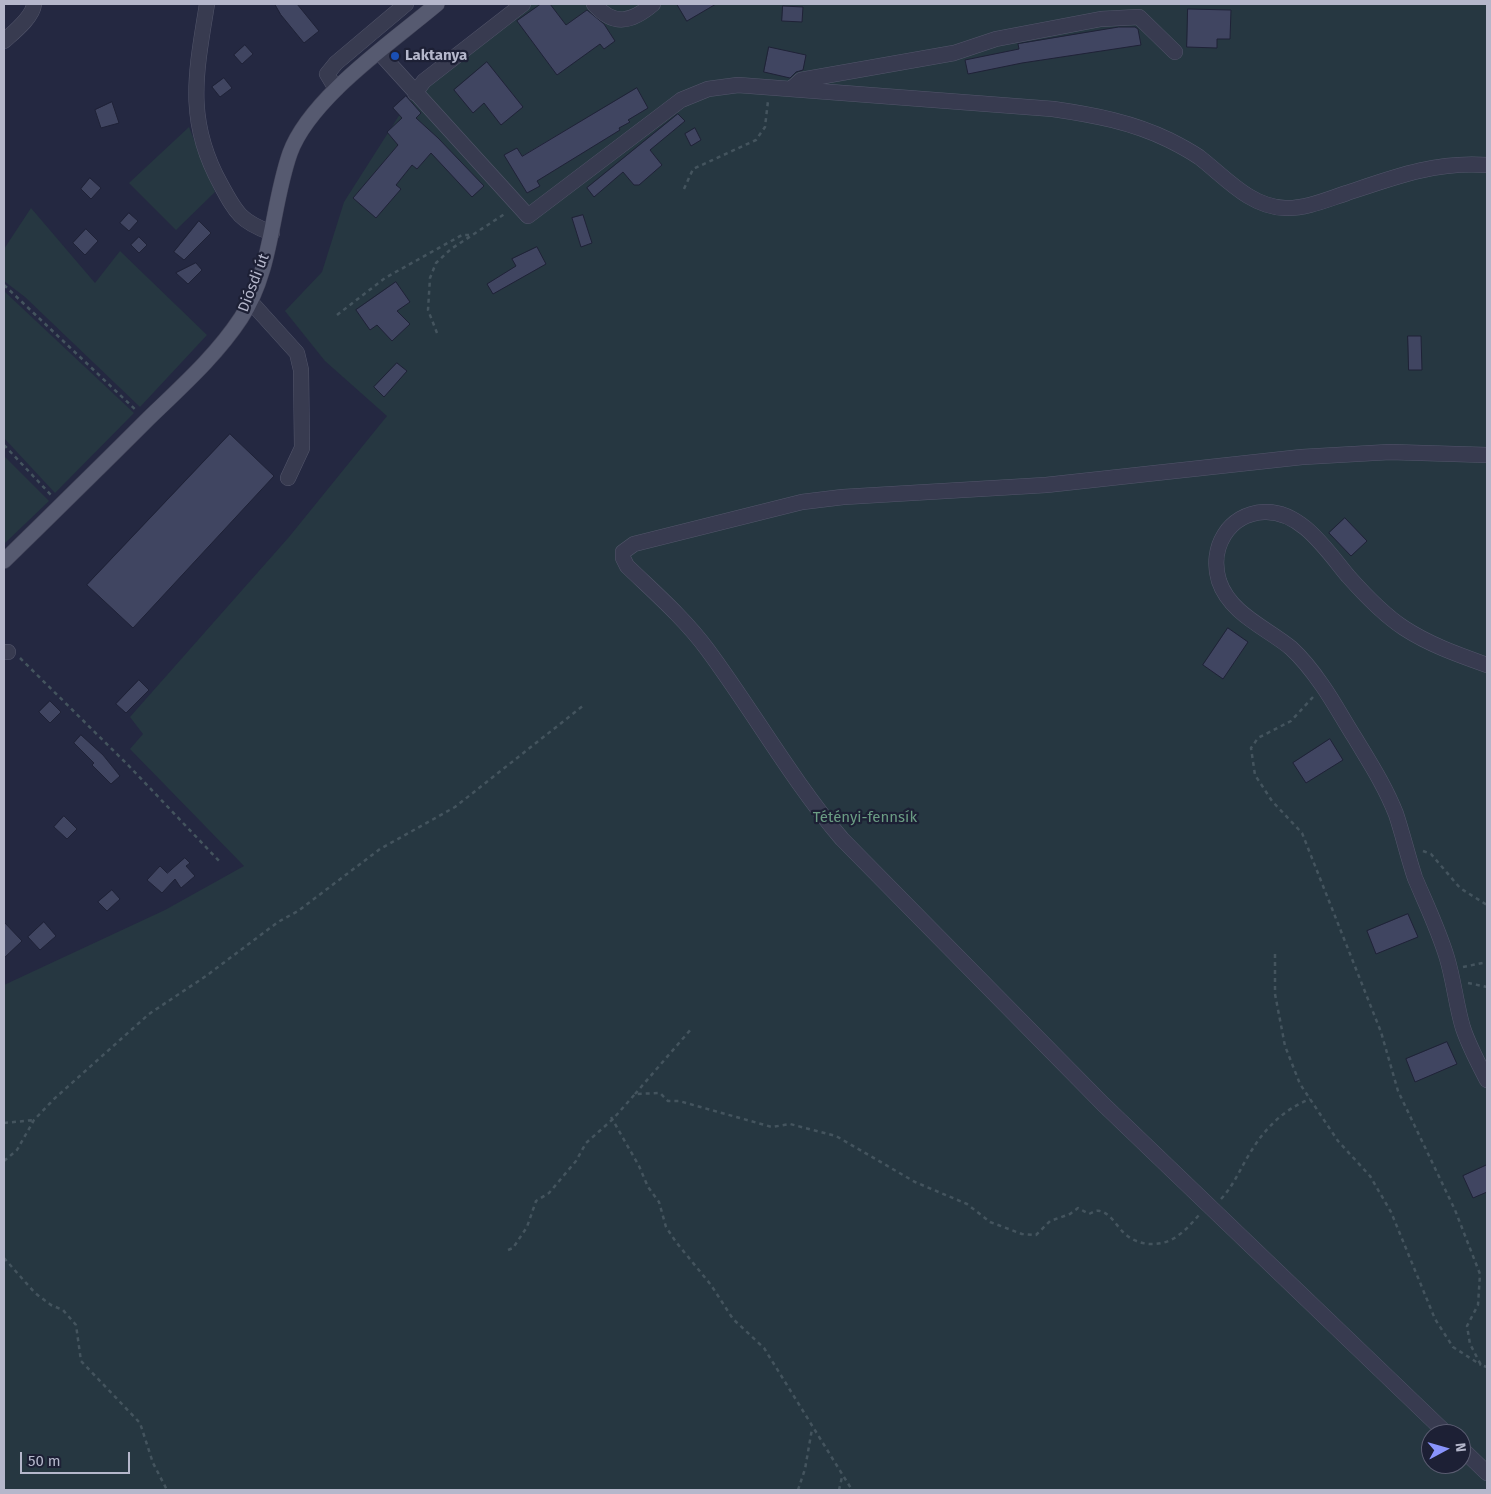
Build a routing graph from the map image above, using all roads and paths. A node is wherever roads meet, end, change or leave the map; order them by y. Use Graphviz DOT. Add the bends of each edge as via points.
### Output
graph roads {
  1 [pos="206,4"];
  2 [pos="406,4"];
  3 [pos="437,4"];
  4 [pos="523,4"];
  5 [pos="594,4"];
  6 [pos="653,4"];
  7 [pos="34,5"];
  8 [pos="4,41"];
  9 [pos="379,52"];
  10 [pos="1175,52"];
  11 [pos="769,87"];
  12 [pos="336,89"];
  13 [pos="791,89"];
  14 [pos="415,93"];
  15 [pos="1487,165"];
  16 [pos="684,189"];
  17 [pos="518,206"];
  18 [pos="272,233"];
  19 [pos="471,235"];
  20 [pos="4,285"];
  21 [pos="250,301"];
  22 [pos="337,315"];
  23 [pos="437,333"];
  24 [pos="147,420"];
  25 [pos="4,445"];
  26 [pos="1487,455"];
  27 [pos="288,478"];
  28 [pos="62,505"];
  29 [pos="4,561"];
  30 [pos="6,652"];
  31 [pos="1487,665"];
  32 [pos="1323,687"];
  33 [pos="584,705"];
  34 [pos="1405,845"];
  35 [pos="221,863"];
  36 [pos="1487,905"];
  37 [pos="1275,954"];
  38 [pos="1487,962"];
  39 [pos="1451,973"];
  40 [pos="1487,986"];
  41 [pos="692,1028"];
  42 [pos="1487,1080"];
  43 [pos="635,1094"];
  44 [pos="1310,1099"];
  45 [pos="612,1118"];
  46 [pos="34,1120"];
  47 [pos="4,1123"];
  48 [pos="4,1161"];
  49 [pos="1212,1209"];
  50 [pos="508,1250"];
  51 [pos="4,1258"];
  52 [pos="1481,1365"];
  53 [pos="1487,1367"];
  54 [pos="1437,1424"];
  55 [pos="813,1427"];
  56 [pos="1471,1458"];
  57 [pos="1487,1473"];
  58 [pos="842,1476"];
  59 [pos="167,1490"];
  60 [pos="798,1490"];
  61 [pos="839,1490"];
  62 [pos="852,1490"];
  1 -- 18 [label="street" via="195,85 203,146 212,170 235,210 251,226"];
  2 -- 12 [label="street" via="336,63 327,74"];
  3 -- 9 [label="main road, Diósdi út"];
  4 -- 14 [label="street" via="424,81"];
  5 -- 6 [label="street" via="601,13 622,20 634,18"];
  7 -- 8 [label="street" via="24,21"];
  9 -- 12 [label="main road, Diósdi út"];
  9 -- 14 [label="street"];
  10 -- 13 [label="street" via="1139,17 1102,19 996,39 954,53 801,80"];
  11 -- 13 [label="street"];
  11 -- 16 [label="path" via="765,127 756,140 693,169"];
  11 -- 17 [label="street" via="738,85 708,89 681,100 528,216"];
  12 -- 18 [label="main road, Diósdi út" via="297,138 282,182"];
  13 -- 15 [label="street" via="1097,115 1134,124 1170,140 1197,156 1247,196 1264,204 1285,208 1310,205 1408,172 1437,166"];
  14 -- 17 [label="street"];
  17 -- 19 [label="path"];
  18 -- 21 [label="main road, Diósdi út"];
  19 -- 22 [label="path" via="462,235 385,278"];
  19 -- 23 [label="path" via="436,263 430,278 428,310"];
  20 -- 24 [label="path"];
  21 -- 24 [label="main road, Diósdi út" via="230,332 200,368"];
  21 -- 27 [label="street" via="297,353 301,370 302,448"];
  24 -- 28 [label="main road, Diósdi út"];
  25 -- 28 [label="path"];
  26 -- 49 [label="street" via="1390,452 1302,457 1046,485 843,497 802,502 634,544 623,552 627,566 681,618 707,650 814,806 842,839 1103,1104"];
  28 -- 29 [label="main road, Diósdi út"];
  30 -- 35 [label="path" via="19,657"];
  31 -- 32 [label="street" via="1445,650 1403,627 1296,521 1267,512 1243,517 1228,530 1217,549 1216,565 1227,597 1243,614 1292,649"];
  32 -- 34 [label="street" via="1379,775 1396,813"];
  32 -- 52 [label="path" via="1291,721 1258,738 1251,748 1255,775 1272,801 1302,833 1381,1032 1398,1091 1456,1210 1480,1274 1478,1305 1467,1326 1470,1344"];
  33 -- 46 [label="path" via="455,807 380,849 298,911 149,1014"];
  34 -- 36 [label="path" via="1431,854 1460,888"];
  34 -- 39 [label="street"];
  37 -- 44 [label="path" via="1276,994 1285,1046 1300,1084"];
  38 -- 39 [label="path"];
  39 -- 40 [label="path"];
  39 -- 42 [label="street" via="1463,1028"];
  41 -- 43 [label="path"];
  43 -- 45 [label="path"];
  43 -- 49 [label="path" via="660,1093 668,1101 772,1127 790,1124 836,1136 915,1182 967,1204 990,1222 1022,1234 1036,1235 1050,1221 1078,1208 1089,1214 1102,1211 1125,1234 1144,1244 1159,1244 1175,1237 1201,1214"];
  44 -- 49 [label="path" via="1292,1106 1269,1126 1231,1188"];
  44 -- 52 [label="path" via="1338,1141 1370,1176 1391,1212 1435,1318 1454,1347"];
  45 -- 50 [label="path" via="586,1143 576,1161 549,1193 536,1201 528,1227 514,1248"];
  45 -- 55 [label="path" via="659,1202 666,1227 733,1319 764,1348"];
  46 -- 47 [label="path"];
  46 -- 48 [label="path" via="17,1150"];
  49 -- 54 [label="street"];
  51 -- 59 [label="path" via="35,1293 63,1310 76,1325 81,1361 140,1423 153,1463"];
  52 -- 53 [label="path"];
  55 -- 58 [label="path"];
  55 -- 60 [label="path" via="806,1469"];
  56 -- 57 [label="street"];
  58 -- 61 [label="path"];
  58 -- 62 [label="path"];
}
